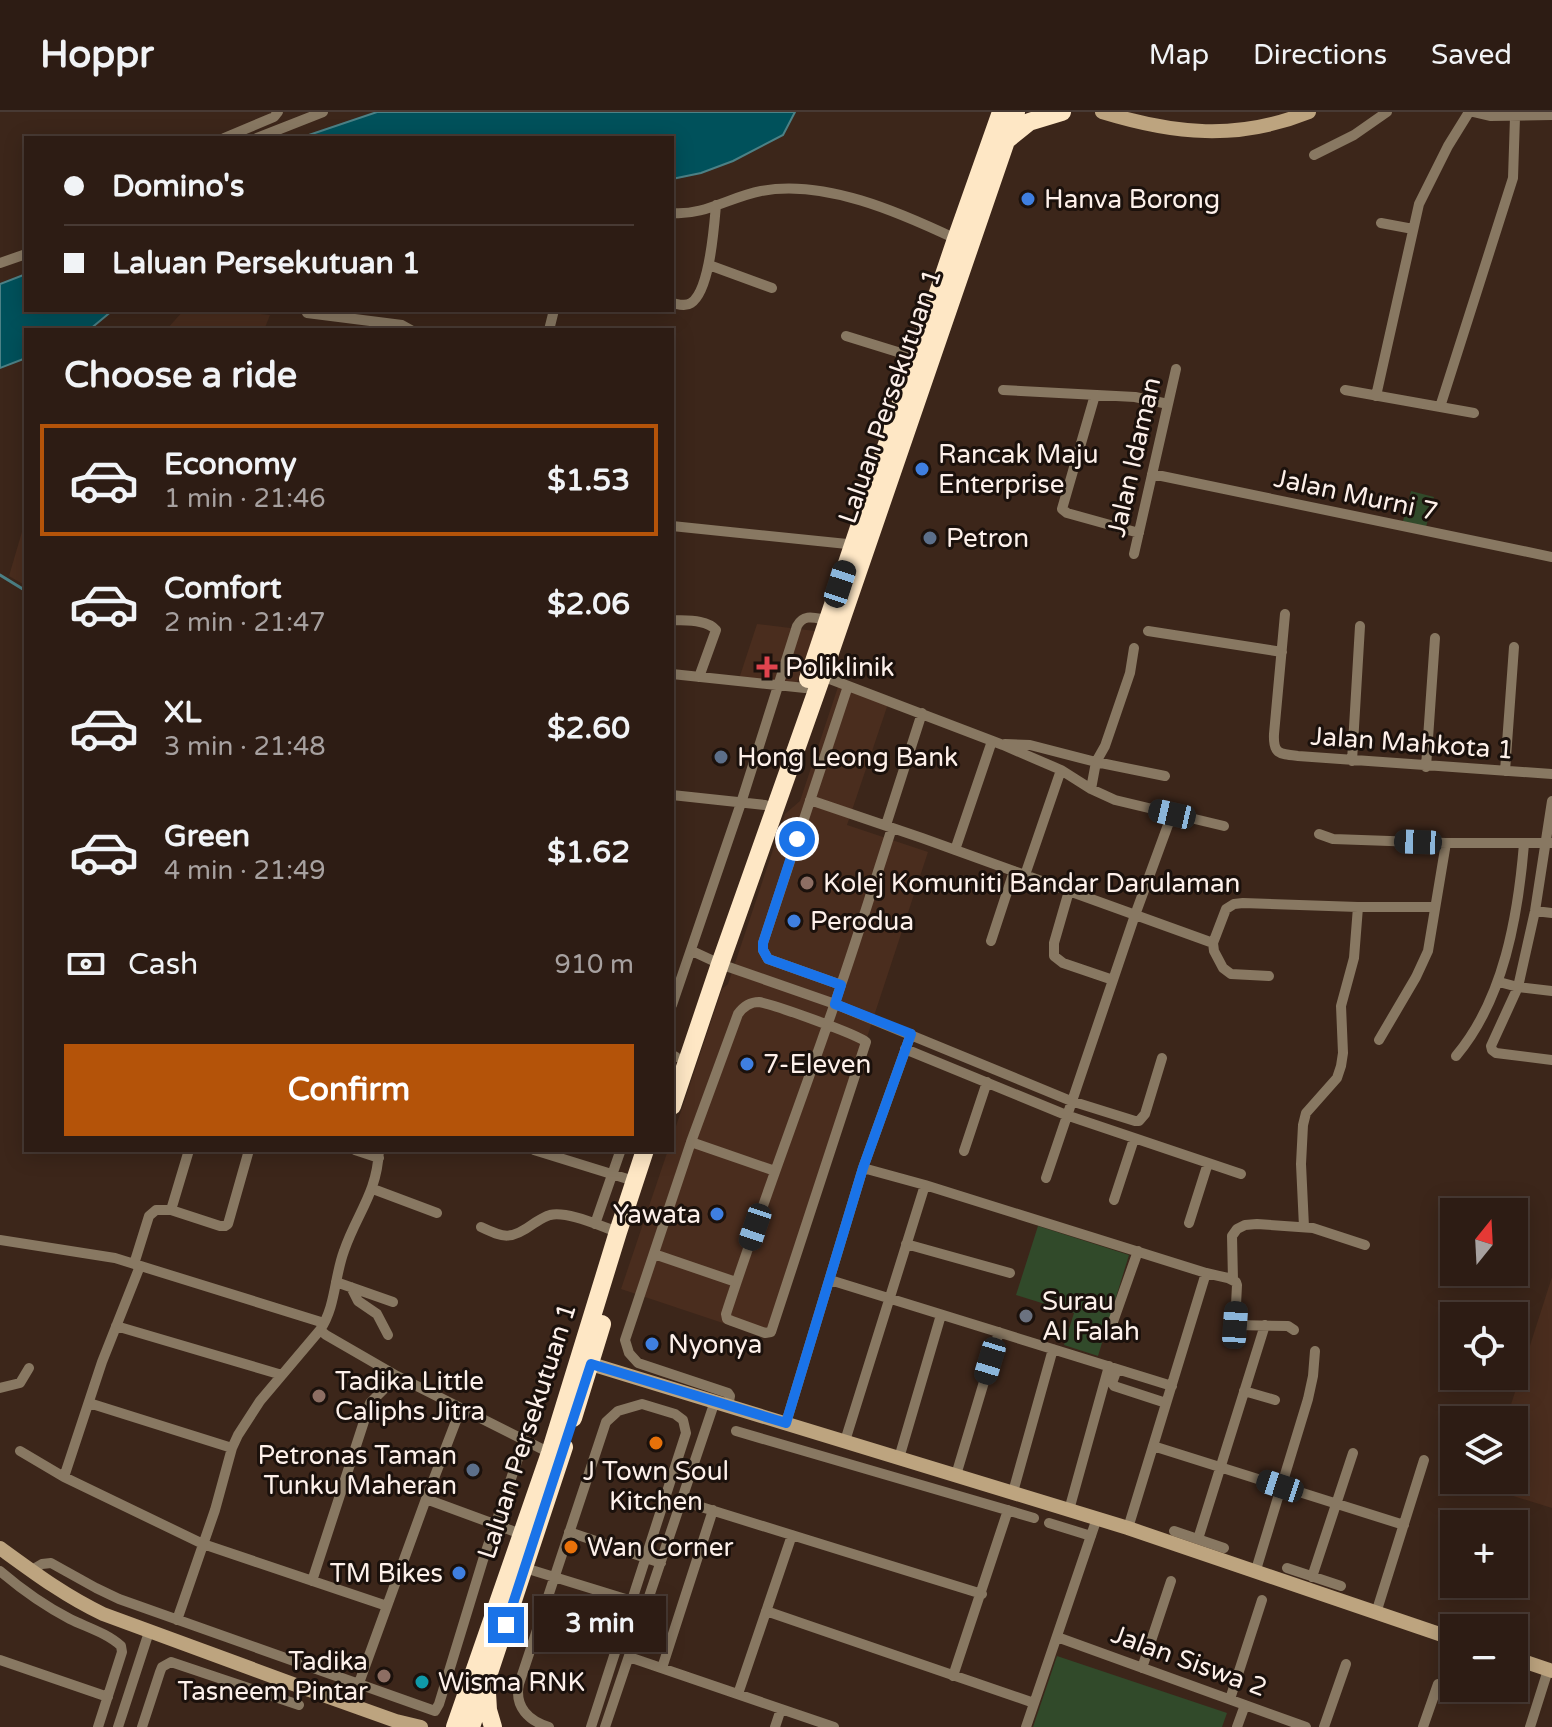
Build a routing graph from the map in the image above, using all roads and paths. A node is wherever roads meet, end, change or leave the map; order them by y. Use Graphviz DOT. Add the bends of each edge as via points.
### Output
graph roads {
  1 [pos="278,112"];
  2 [pos="323,112"];
  3 [pos="1001,112"];
  4 [pos="1016,112"];
  5 [pos="1062,112"];
  6 [pos="1102,112"];
  7 [pos="1309,112"];
  8 [pos="1387,112"];
  9 [pos="1471,112"];
  10 [pos="1552,115"];
  11 [pos="1515,117"];
  12 [pos="229,136"];
  13 [pos="262,136"];
  14 [pos="1006,141"];
  15 [pos="1314,155"];
  16 [pos="716,205"];
  17 [pos="674,213"];
  18 [pos="1381,223"];
  19 [pos="1413,229"];
  20 [pos="956,239"];
  21 [pos="24,255"];
  22 [pos="0,263"];
  23 [pos="709,265"];
  24 [pos="772,288"];
  25 [pos="674,303"];
  26 [pos="307,313"];
  27 [pos="407,328"];
  28 [pos="846,336"];
  29 [pos="917,358"];
  30 [pos="1176,369"];
  31 [pos="1003,390"];
  32 [pos="1345,390"];
  33 [pos="1095,395"];
  34 [pos="1376,396"];
  35 [pos="1168,404"];
  36 [pos="1440,407"];
  37 [pos="1474,413"];
  38 [pos="1152,474"];
  39 [pos="674,526"];
  40 [pos="1139,533"];
  41 [pos="860,546"];
  42 [pos="1134,554"];
  43 [pos="1552,557"];
  44 [pos="1285,614"];
  45 [pos="674,620"];
  46 [pos="827,620"];
  47 [pos="1360,626"];
  48 [pos="1148,631"];
  49 [pos="1435,638"];
  50 [pos="1514,647"];
  51 [pos="1134,648"];
  52 [pos="1282,652"];
  53 [pos="674,674"];
  54 [pos="822,676"];
  55 [pos="699,677"];
  56 [pos="777,685"];
  57 [pos="848,686"];
  58 [pos="805,688"];
  59 [pos="922,713"];
  60 [pos="992,741"];
  61 [pos="1003,745"];
  62 [pos="1352,761"];
  63 [pos="1096,762"];
  64 [pos="1426,767"];
  65 [pos="1061,770"];
  66 [pos="1505,771"];
  67 [pos="1552,774"];
  68 [pos="1165,776"];
  69 [pos="1091,789"];
  70 [pos="674,795"];
  71 [pos="810,800"];
  72 [pos="1552,801"];
  73 [pos="741,803"];
  74 [pos="765,805"];
  75 [pos="1172,814"];
  76 [pos="889,826"];
  77 [pos="1224,826"];
  78 [pos="1319,834"];
  79 [pos="1446,843"];
  80 [pos="1549,843"];
  81 [pos="1524,844"];
  82 [pos="955,850"];
  83 [pos="1020,873"];
  84 [pos="1069,891"];
  85 [pos="1358,907"];
  86 [pos="1435,907"];
  87 [pos="1535,911"];
  88 [pos="1552,913"];
  89 [pos="1135,915"];
  90 [pos="991,941"];
  91 [pos="1213,943"];
  92 [pos="692,951"];
  93 [pos="715,962"];
  94 [pos="1269,976"];
  95 [pos="1113,980"];
  96 [pos="1499,982"];
  97 [pos="841,985"];
  98 [pos="1518,987"];
  99 [pos="1552,991"];
  100 [pos="674,1000"];
  101 [pos="835,1004"];
  102 [pos="827,1026"];
  103 [pos="911,1034"];
  104 [pos="1379,1040"];
  105 [pos="905,1049"];
  106 [pos="1456,1056"];
  107 [pos="1162,1058"];
  108 [pos="674,1059"];
  109 [pos="1552,1060"];
  110 [pos="987,1082"];
  111 [pos="674,1099"];
  112 [pos="1071,1101"];
  113 [pos="1066,1115"];
  114 [pos="1134,1139"];
  115 [pos="691,1142"];
  116 [pos="964,1151"];
  117 [pos="188,1152"];
  118 [pos="248,1152"];
  119 [pos="540,1152"];
  120 [pos="620,1152"];
  121 [pos="644,1152"];
  122 [pos="656,1152"];
  123 [pos="379,1154"];
  124 [pos="1208,1163"];
  125 [pos="863,1168"];
  126 [pos="775,1171"];
  127 [pos="612,1174"];
  128 [pos="1241,1174"];
  129 [pos="1046,1178"];
  130 [pos="634,1181"];
  131 [pos="925,1185"];
  132 [pos="373,1189"];
  133 [pos="1114,1200"];
  134 [pos="171,1210"];
  135 [pos="437,1213"];
  136 [pos="1189,1223"];
  137 [pos="595,1224"];
  138 [pos="481,1227"];
  139 [pos="1304,1227"];
  140 [pos="618,1232"];
  141 [pos="0,1240"];
  142 [pos="906,1244"];
  143 [pos="1365,1245"];
  144 [pos="1138,1251"];
  145 [pos="654,1254"];
  146 [pos="137,1265"];
  147 [pos="1010,1273"];
  148 [pos="1206,1273"];
  149 [pos="830,1280"];
  150 [pos="1233,1280"];
  151 [pos="336,1282"];
  152 [pos="736,1282"];
  153 [pos="351,1287"];
  154 [pos="889,1298"];
  155 [pos="393,1302"];
  156 [pos="941,1315"];
  157 [pos="1265,1325"];
  158 [pos="116,1326"];
  159 [pos="322,1326"];
  160 [pos="1294,1330"];
  161 [pos="999,1332"];
  162 [pos="388,1335"];
  163 [pos="1108,1336"];
  164 [pos="1053,1349"];
  165 [pos="1315,1351"];
  166 [pos="591,1364"];
  167 [pos="29,1368"];
  168 [pos="1113,1368"];
  169 [pos="282,1375"];
  170 [pos="650,1375"];
  171 [pos="397,1376"];
  172 [pos="1172,1386"];
  173 [pos="0,1388"];
  174 [pos="1244,1391"];
  175 [pos="1275,1400"];
  176 [pos="89,1403"];
  177 [pos="1166,1403"];
  178 [pos="722,1404"];
  179 [pos="461,1408"];
  180 [pos="786,1423"];
  181 [pos="736,1431"];
  182 [pos="524,1441"];
  183 [pos="845,1441"];
  184 [pos="1153,1446"];
  185 [pos="232,1448"];
  186 [pos="20,1451"];
  187 [pos="550,1453"];
  188 [pos="1353,1453"];
  189 [pos="899,1458"];
  190 [pos="1424,1460"];
  191 [pos="1220,1467"];
  192 [pos="956,1475"];
  193 [pos="64,1477"];
  194 [pos="1280,1486"];
  195 [pos="1013,1492"];
  196 [pos="426,1499"];
  197 [pos="682,1501"];
  198 [pos="1336,1503"];
  199 [pos="713,1510"];
  200 [pos="1008,1510"];
  201 [pos="1069,1510"];
  202 [pos="1034,1518"];
  203 [pos="1097,1518"];
  204 [pos="1049,1523"];
  205 [pos="495,1525"];
  206 [pos="1404,1525"];
  207 [pos="1128,1528"];
  208 [pos="1174,1531"];
  209 [pos="569,1532"];
  210 [pos="521,1534"];
  211 [pos="792,1535"];
  212 [pos="1091,1536"];
  213 [pos="1198,1539"];
  214 [pos="203,1544"];
  215 [pos="0,1548"];
  216 [pos="1224,1548"];
  217 [pos="646,1558"];
  218 [pos="661,1563"];
  219 [pos="525,1568"];
  220 [pos="1287,1568"];
  221 [pos="0,1571"];
  222 [pos="30,1571"];
  223 [pos="1255,1573"];
  224 [pos="554,1577"];
  225 [pos="1312,1577"];
  226 [pos="312,1581"];
  227 [pos="1171,1581"];
  228 [pos="1341,1586"];
  229 [pos="982,1594"];
  230 [pos="1262,1600"];
  231 [pos="632,1601"];
  232 [pos="387,1606"];
  233 [pos="766,1611"];
  234 [pos="1376,1613"];
  235 [pos="177,1620"];
  236 [pos="149,1632"];
  237 [pos="1440,1634"];
  238 [pos="1057,1637"];
  239 [pos="629,1657"];
  240 [pos="0,1660"];
  241 [pos="1528,1663"];
  242 [pos="1346,1664"];
  243 [pos="662,1668"];
  244 [pos="1142,1668"];
  245 [pos="1550,1671"];
  246 [pos="953,1676"];
  247 [pos="487,1682"];
  248 [pos="1438,1684"];
  249 [pos="358,1685"];
  250 [pos="738,1694"];
  251 [pos="108,1697"];
  252 [pos="1230,1699"];
  253 [pos="1034,1703"];
  254 [pos="299,1705"];
  255 [pos="351,1705"];
  256 [pos="1245,1705"];
  257 [pos="781,1709"];
  258 [pos="402,1724"];
  259 [pos="98,1727"];
  260 [pos="118,1727"];
  261 [pos="142,1727"];
  262 [pos="421,1727"];
  263 [pos="455,1727"];
  264 [pos="471,1727"];
  265 [pos="493,1727"];
  266 [pos="549,1727"];
  267 [pos="591,1727"];
  268 [pos="605,1727"];
  269 [pos="775,1727"];
  270 [pos="834,1727"];
  271 [pos="1026,1727"];
  272 [pos="1237,1727"];
  273 [pos="1306,1727"];
  274 [pos="1324,1727"];
  275 [pos="1423,1727"];
  276 [pos="1530,1727"];
  1 -- 12 [label="street"];
  2 -- 13 [label="street"];
  3 -- 20 [label="highway, Laluan Persekutuan 1"];
  4 -- 14 [label="highway, Laluan Persekutuan 1"];
  5 -- 14 [label="highway" via="1029,122"];
  6 -- 7 [label="street" via="1197,132 1268,125"];
  8 -- 15 [label="street"];
  9 -- 11 [label="street"];
  9 -- 19 [label="street" via="1427,186"];
  10 -- 11 [label="street"];
  11 -- 36 [label="street" via="1513,178"];
  14 -- 41 [label="highway, Laluan Persekutuan 1"];
  16 -- 17 [label="street"];
  16 -- 20 [label="street" via="763,191 809,190 885,208"];
  16 -- 23 [label="street"];
  18 -- 19 [label="street"];
  19 -- 34 [label="street"];
  20 -- 29 [label="highway, Laluan Persekutuan 1"];
  21 -- 22 [label="street"];
  23 -- 24 [label="street"];
  23 -- 25 [label="street" via="693,302"];
  26 -- 27 [label="street"];
  28 -- 29 [label="street"];
  29 -- 41 [label="highway, Laluan Persekutuan 1"];
  30 -- 35 [label="street, Jalan Idaman"];
  31 -- 33 [label="street"];
  32 -- 34 [label="street"];
  33 -- 35 [label="street"];
  33 -- 40 [label="street" via="1062,509"];
  34 -- 36 [label="street"];
  35 -- 38 [label="street, Jalan Idaman"];
  36 -- 37 [label="street"];
  38 -- 40 [label="street, Jalan Idaman"];
  38 -- 43 [label="street, Jalan Murni 7"];
  39 -- 41 [label="street"];
  40 -- 42 [label="street, Jalan Idaman"];
  41 -- 46 [label="highway, Laluan Persekutuan 1"];
  41 -- 54 [label="highway, Laluan Persekutuan 1"];
  44 -- 52 [label="street"];
  45 -- 55 [label="street" via="711,624 716,630"];
  46 -- 56 [label="street" via="808,616 799,621"];
  46 -- 58 [label="highway, Laluan Persekutuan 1"];
  47 -- 62 [label="street"];
  48 -- 52 [label="street"];
  49 -- 64 [label="street"];
  50 -- 66 [label="street"];
  51 -- 63 [label="street" via="1130,673"];
  52 -- 62 [label="street, Jalan Mahkota 1" via="1273,746 1284,755"];
  53 -- 55 [label="street"];
  54 -- 57 [label="street"];
  54 -- 93 [label="highway, Laluan Persekutuan 1"];
  55 -- 56 [label="street"];
  56 -- 58 [label="street"];
  56 -- 73 [label="street"];
  57 -- 59 [label="street"];
  57 -- 71 [label="street"];
  58 -- 74 [label="highway, Laluan Persekutuan 1"];
  59 -- 60 [label="street"];
  59 -- 76 [label="street"];
  60 -- 61 [label="street"];
  60 -- 82 [label="street"];
  61 -- 63 [label="street" via="1030,745"];
  61 -- 65 [label="street"];
  62 -- 64 [label="street, Jalan Mahkota 1"];
  63 -- 68 [label="street"];
  63 -- 69 [label="street"];
  64 -- 66 [label="street, Jalan Mahkota 1"];
  65 -- 69 [label="street"];
  65 -- 83 [label="street"];
  66 -- 67 [label="street, Jalan Mahkota 1"];
  69 -- 75 [label="street"];
  70 -- 73 [label="street"];
  71 -- 76 [label="street"];
  71 -- 97 [label="street" via="763,950 768,959"];
  72 -- 80 [label="street"];
  73 -- 74 [label="street"];
  73 -- 92 [label="street"];
  74 -- 93 [label="highway, Laluan Persekutuan 1"];
  75 -- 77 [label="street"];
  75 -- 89 [label="street"];
  76 -- 82 [label="street"];
  76 -- 97 [label="street"];
  78 -- 79 [label="street"];
  79 -- 81 [label="street"];
  79 -- 86 [label="street"];
  80 -- 81 [label="street"];
  80 -- 87 [label="street"];
  81 -- 96 [label="street"];
  82 -- 83 [label="street"];
  83 -- 84 [label="street"];
  83 -- 90 [label="street"];
  84 -- 89 [label="street"];
  84 -- 95 [label="street" via="1054,956"];
  85 -- 86 [label="street"];
  85 -- 91 [label="street" via="1238,903 1226,909"];
  85 -- 139 [label="street" via="1354,958 1341,1006 1341,1066 1303,1125"];
  86 -- 104 [label="street" via="1423,965"];
  87 -- 88 [label="street"];
  87 -- 98 [label="street"];
  89 -- 91 [label="street"];
  89 -- 95 [label="street"];
  91 -- 94 [label="street" via="1217,959 1231,974"];
  92 -- 93 [label="street"];
  92 -- 100 [label="street"];
  93 -- 101 [label="street"];
  93 -- 108 [label="highway, Laluan Persekutuan 1"];
  93 -- 111 [label="highway, Laluan Persekutuan 1"];
  95 -- 112 [label="street"];
  96 -- 98 [label="street"];
  96 -- 106 [label="street" via="1474,1033"];
  97 -- 101 [label="street"];
  98 -- 99 [label="street"];
  98 -- 109 [label="street" via="1492,1050"];
  101 -- 102 [label="street"];
  101 -- 103 [label="street"];
  102 -- 115 [label="street" via="757,1002 742,1008"];
  102 -- 126 [label="street"];
  102 -- 152 [label="street" via="860,1037 865,1048 771,1332 727,1319"];
  103 -- 105 [label="street"];
  103 -- 112 [label="street"];
  105 -- 110 [label="street"];
  105 -- 125 [label="street"];
  107 -- 112 [label="street" via="1139,1121"];
  110 -- 113 [label="street"];
  110 -- 116 [label="street"];
  112 -- 113 [label="street"];
  113 -- 114 [label="street"];
  113 -- 129 [label="street"];
  114 -- 124 [label="street"];
  114 -- 133 [label="street"];
  115 -- 126 [label="street"];
  115 -- 145 [label="street"];
  117 -- 134 [label="street"];
  118 -- 134 [label="street" via="228,1224"];
  119 -- 127 [label="street"];
  120 -- 127 [label="street"];
  121 -- 130 [label="highway, Laluan Persekutuan 1"];
  122 -- 166 [label="highway, Laluan Persekutuan 1"];
  123 -- 132 [label="street"];
  124 -- 128 [label="street"];
  124 -- 136 [label="street"];
  125 -- 131 [label="street"];
  125 -- 149 [label="street"];
  126 -- 152 [label="street"];
  127 -- 130 [label="street"];
  127 -- 137 [label="street"];
  130 -- 140 [label="highway, Laluan Persekutuan 1"];
  131 -- 142 [label="street"];
  131 -- 144 [label="street"];
  132 -- 135 [label="street"];
  132 -- 151 [label="street" via="343,1253"];
  134 -- 146 [label="street" via="152,1211"];
  137 -- 138 [label="street" via="548,1216 511,1237"];
  137 -- 140 [label="street"];
  139 -- 143 [label="street"];
  139 -- 150 [label="street" via="1257,1224 1237,1229 1231,1246"];
  140 -- 187 [label="highway, Laluan Persekutuan 1"];
  141 -- 146 [label="street"];
  142 -- 147 [label="street"];
  142 -- 154 [label="street"];
  144 -- 148 [label="street"];
  144 -- 163 [label="street"];
  145 -- 152 [label="street"];
  145 -- 170 [label="street" via="625,1343"];
  146 -- 158 [label="street"];
  146 -- 159 [label="street"];
  148 -- 150 [label="street"];
  148 -- 172 [label="street"];
  149 -- 154 [label="street"];
  149 -- 180 [label="street"];
  150 -- 157 [label="street" via="1235,1325"];
  151 -- 153 [label="street"];
  151 -- 159 [label="street"];
  153 -- 155 [label="street"];
  153 -- 162 [label="street" via="358,1301 377,1314"];
  154 -- 156 [label="street"];
  154 -- 183 [label="street"];
  156 -- 161 [label="street"];
  156 -- 189 [label="street"];
  157 -- 160 [label="street"];
  157 -- 174 [label="street"];
  158 -- 169 [label="street"];
  158 -- 176 [label="street"];
  159 -- 169 [label="street"];
  159 -- 171 [label="street" via="326,1335"];
  161 -- 164 [label="street"];
  161 -- 192 [label="street"];
  164 -- 168 [label="street"];
  164 -- 195 [label="street"];
  165 -- 194 [label="street" via="1308,1399"];
  166 -- 170 [label="street"];
  166 -- 219 [label="highway, Laluan Persekutuan 1"];
  167 -- 173 [label="street" via="20,1383"];
  168 -- 172 [label="street"];
  168 -- 177 [label="street" via="1114,1386"];
  168 -- 201 [label="street"];
  169 -- 185 [label="street" via="242,1426"];
  170 -- 178 [label="street"];
  171 -- 179 [label="street"];
  171 -- 226 [label="street" via="370,1403"];
  172 -- 177 [label="street"];
  174 -- 175 [label="street"];
  174 -- 191 [label="street"];
  176 -- 185 [label="street"];
  176 -- 193 [label="street"];
  177 -- 184 [label="street"];
  178 -- 180 [label="street"];
  178 -- 197 [label="street"];
  179 -- 182 [label="street"];
  179 -- 196 [label="street"];
  180 -- 183 [label="street"];
  181 -- 200 [label="street"];
  182 -- 187 [label="street"];
  182 -- 205 [label="street"];
  183 -- 189 [label="street"];
  184 -- 191 [label="street"];
  184 -- 207 [label="street"];
  185 -- 214 [label="street"];
  186 -- 193 [label="street"];
  187 -- 210 [label="highway, Laluan Persekutuan 1"];
  188 -- 198 [label="street"];
  189 -- 192 [label="street"];
  190 -- 206 [label="street"];
  191 -- 194 [label="street"];
  191 -- 213 [label="street"];
  192 -- 195 [label="street"];
  193 -- 214 [label="street"];
  194 -- 198 [label="street"];
  194 -- 223 [label="street"];
  195 -- 201 [label="street"];
  196 -- 205 [label="street"];
  196 -- 232 [label="street"];
  197 -- 199 [label="street"];
  197 -- 218 [label="street"];
  198 -- 206 [label="street"];
  198 -- 225 [label="street"];
  199 -- 211 [label="street"];
  199 -- 243 [label="street"];
  200 -- 202 [label="street"];
  200 -- 229 [label="street"];
  201 -- 203 [label="street"];
  203 -- 207 [label="street"];
  203 -- 212 [label="street"];
  204 -- 212 [label="street"];
  205 -- 210 [label="street"];
  205 -- 249 [label="street" via="435,1711"];
  206 -- 234 [label="street"];
  207 -- 223 [label="street"];
  208 -- 213 [label="street"];
  209 -- 217 [label="street"];
  209 -- 217 [label="street" via="610,1417 642,1404 675,1414 686,1427 685,1438"];
  209 -- 224 [label="street"];
  210 -- 263 [label="highway, Laluan Persekutuan 1"];
  211 -- 229 [label="street"];
  211 -- 233 [label="street"];
  212 -- 238 [label="street"];
  213 -- 216 [label="street"];
  214 -- 226 [label="street"];
  214 -- 235 [label="street"];
  215 -- 222 [label="street"];
  217 -- 218 [label="street"];
  217 -- 231 [label="street"];
  218 -- 239 [label="street"];
  219 -- 224 [label="street"];
  219 -- 247 [label="highway, Laluan Persekutuan 1"];
  220 -- 225 [label="street"];
  221 -- 251 [label="street" via="66,1617 118,1643 122,1652"];
  222 -- 235 [label="street" via="54,1564 119,1599"];
  222 -- 236 [label="street" via="80,1603"];
  223 -- 234 [label="street"];
  224 -- 231 [label="street"];
  224 -- 266 [label="street" via="517,1692 527,1716"];
  225 -- 228 [label="street"];
  226 -- 232 [label="street"];
  227 -- 244 [label="street"];
  229 -- 246 [label="street"];
  230 -- 252 [label="street"];
  231 -- 267 [label="street"];
  232 -- 249 [label="street"];
  233 -- 246 [label="street"];
  233 -- 250 [label="street"];
  234 -- 237 [label="street"];
  235 -- 249 [label="street"];
  236 -- 255 [label="street"];
  236 -- 260 [label="street"];
  238 -- 244 [label="street, Jalan Siswa 2"];
  238 -- 253 [label="street"];
  239 -- 243 [label="street"];
  239 -- 268 [label="street"];
  240 -- 251 [label="street"];
  241 -- 245 [label="street"];
  242 -- 274 [label="street"];
  243 -- 250 [label="street"];
  244 -- 252 [label="street, Jalan Siswa 2"];
  245 -- 276 [label="street"];
  246 -- 253 [label="street"];
  247 -- 264 [label="highway, Laluan Persekutuan 1"];
  247 -- 265 [label="highway"];
  248 -- 275 [label="street"];
  249 -- 255 [label="street"];
  250 -- 257 [label="street"];
  251 -- 259 [label="street"];
  252 -- 256 [label="street, Jalan Siswa 2"];
  253 -- 271 [label="street"];
  254 -- 261 [label="street" via="171,1662 162,1667"];
  255 -- 258 [label="street"];
  256 -- 272 [label="street"];
  256 -- 273 [label="street, Jalan Siswa 2"];
  257 -- 269 [label="street"];
  257 -- 270 [label="street"];
  258 -- 262 [label="street"];
}
